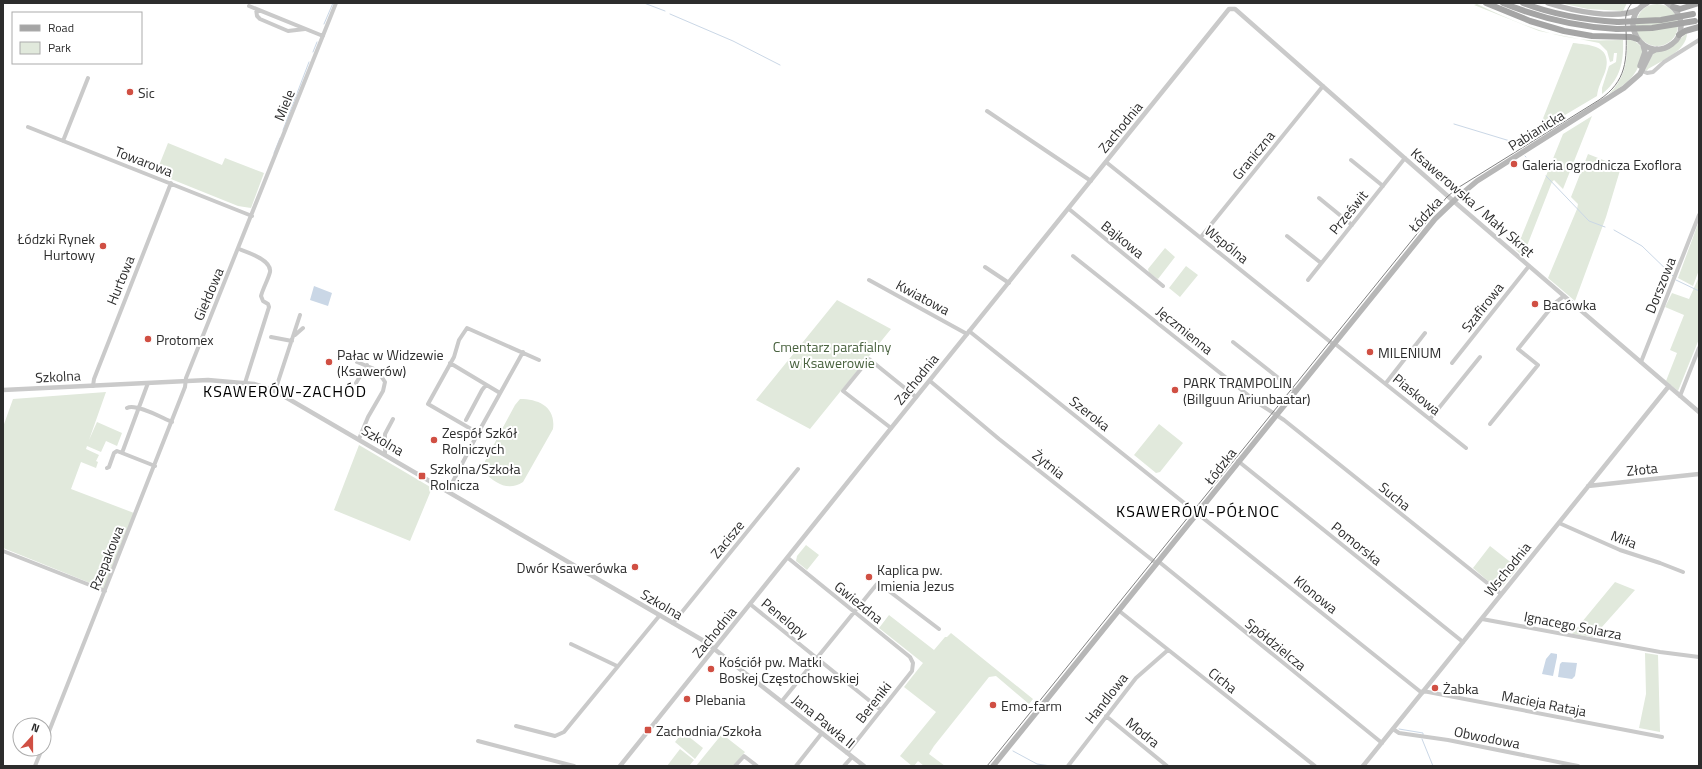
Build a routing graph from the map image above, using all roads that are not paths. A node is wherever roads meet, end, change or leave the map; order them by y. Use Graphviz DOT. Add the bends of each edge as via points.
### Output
graph roads {
  1 [pos="336,3"];
  2 [pos="1486,3"];
  3 [pos="1503,3"];
  4 [pos="1523,3"];
  5 [pos="1548,3"];
  6 [pos="1647,3"];
  7 [pos="1667,3"];
  8 [pos="1699,3"];
  9 [pos="249,6"];
  10 [pos="1673,7"];
  11 [pos="1640,8"];
  12 [pos="256,9"];
  13 [pos="1232,9"];
  14 [pos="1696,13"];
  15 [pos="1621,14"];
  16 [pos="1697,20"];
  17 [pos="1633,25"];
  18 [pos="1699,27"];
  19 [pos="306,29"];
  20 [pos="1679,35"];
  21 [pos="323,36"];
  22 [pos="1637,39"];
  23 [pos="1699,40"];
  24 [pos="1643,45"];
  25 [pos="1657,49"];
  26 [pos="1642,71"];
  27 [pos="88,78"];
  28 [pos="1633,81"];
  29 [pos="1323,86"];
  30 [pos="987,110"];
  31 [pos="28,127"];
  32 [pos="64,141"];
  33 [pos="1406,158"];
  34 [pos="1351,160"];
  35 [pos="1106,162"];
  36 [pos="1091,181"];
  37 [pos="171,183"];
  38 [pos="1383,186"];
  39 [pos="1319,198"];
  40 [pos="1453,201"];
  41 [pos="1069,208"];
  42 [pos="1699,215"];
  43 [pos="252,216"];
  44 [pos="1352,225"];
  45 [pos="1287,236"];
  46 [pos="1201,237"];
  47 [pos="239,248"];
  48 [pos="1073,256"];
  49 [pos="1321,263"];
  50 [pos="1529,266"];
  51 [pos="985,267"];
  52 [pos="869,280"];
  53 [pos="1308,280"];
  54 [pos="1009,283"];
  55 [pos="1163,286"];
  56 [pos="1564,296"];
  57 [pos="300,315"];
  58 [pos="303,328"];
  59 [pos="968,332"];
  60 [pos="1425,333"];
  61 [pos="271,337"];
  62 [pos="292,339"];
  63 [pos="1233,342"];
  64 [pos="1334,343"];
  65 [pos="1699,348"];
  66 [pos="523,352"];
  67 [pos="1480,357"];
  68 [pos="540,360"];
  69 [pos="357,362"];
  70 [pos="1641,362"];
  71 [pos="450,363"];
  72 [pos="1452,363"];
  73 [pos="367,365"];
  74 [pos="186,381"];
  75 [pos="930,381"];
  76 [pos="148,383"];
  77 [pos="245,383"];
  78 [pos="356,383"];
  79 [pos="1386,383"];
  80 [pos="486,385"];
  81 [pos="93,386"];
  82 [pos="1669,386"];
  83 [pos="3,390"];
  84 [pos="275,391"];
  85 [pos="1295,391"];
  86 [pos="500,393"];
  87 [pos="1680,396"];
  88 [pos="916,397"];
  89 [pos="127,408"];
  90 [pos="138,408"];
  91 [pos="1699,412"];
  92 [pos="1276,415"];
  93 [pos="393,419"];
  94 [pos="1430,419"];
  95 [pos="466,420"];
  96 [pos="172,422"];
  97 [pos="1490,424"];
  98 [pos="891,428"];
  99 [pos="478,433"];
  100 [pos="359,439"];
  101 [pos="1466,448"];
  102 [pos="122,452"];
  103 [pos="385,454"];
  104 [pos="1238,461"];
  105 [pos="155,466"];
  106 [pos="107,468"];
  107 [pos="798,469"];
  108 [pos="1699,474"];
  109 [pos="1588,486"];
  110 [pos="448,491"];
  111 [pos="1197,513"];
  112 [pos="1559,523"];
  113 [pos="3,550"];
  114 [pos="788,558"];
  115 [pos="1157,562"];
  116 [pos="1683,572"];
  117 [pos="105,591"];
  118 [pos="1501,594"];
  119 [pos="750,604"];
  120 [pos="1118,610"];
  121 [pos="854,612"];
  122 [pos="660,615"];
  123 [pos="1482,619"];
  124 [pos="673,623"];
  125 [pos="939,629"];
  126 [pos="1463,642"];
  127 [pos="571,644"];
  128 [pos="715,648"];
  129 [pos="1168,650"];
  130 [pos="1699,657"];
  131 [pos="817,658"];
  132 [pos="914,665"];
  133 [pos="617,666"];
  134 [pos="1422,692"];
  135 [pos="782,701"];
  136 [pos="881,710"];
  137 [pos="1106,716"];
  138 [pos="52,724"];
  139 [pos="516,726"];
  140 [pos="1393,729"];
  141 [pos="822,733"];
  142 [pos="1662,737"];
  143 [pos="478,741"];
  144 [pos="1382,743"];
  145 [pos="847,753"];
  146 [pos="852,757"];
  147 [pos="574,766"];
  148 [pos="620,766"];
  149 [pos="735,766"];
  150 [pos="757,766"];
  151 [pos="796,766"];
  152 [pos="844,766"];
  153 [pos="864,766"];
  154 [pos="993,766"];
  155 [pos="1068,766"];
  156 [pos="1167,766"];
  157 [pos="1315,766"];
  158 [pos="1363,766"];
  159 [pos="1578,766"];
  1 -- 21 [label="street, Miele"];
  2 -- 22 [label="main road" via="1530,21 1564,31"];
  3 -- 16 [label="main road, bridge" via="1562,22 1617,29 1652,28"];
  4 -- 14 [label="main road, bridge" via="1577,18 1618,22 1661,20"];
  5 -- 15 [label="main road" via="1584,11"];
  6 -- 11 [label="main road"];
  7 -- 10 [label="main road"];
  8 -- 10 [label="main road" via="1680,9"];
  9 -- 12 [label="street"];
  10 -- 20 [label="main road" via="1680,20"];
  11 -- 15 [label="main road"];
  11 -- 17 [label="main road"];
  12 -- 19 [label="street"];
  12 -- 19 [label="street" via="260,19 288,31"];
  13 -- 29 [label="street, Ksawerowska / Mały Skręt"];
  13 -- 35 [label="street, Zachodnia" via="1229,9"];
  15 -- 17 [label="main road" via="1629,18"];
  17 -- 22 [label="main road"];
  18 -- 20 [label="main road"];
  19 -- 21 [label="street"];
  20 -- 25 [label="main road" via="1670,46"];
  21 -- 43 [label="street, Miele"];
  22 -- 24 [label="main road"];
  23 -- 26 [label="street" via="1653,72"];
  24 -- 25 [label="main road"];
  24 -- 28 [label="main road, Pabianicka" via="1643,58"];
  25 -- 26 [label="main road, Pabianicka" via="1650,53"];
  26 -- 28 [label="main road, Pabianicka"];
  27 -- 32 [label="street"];
  28 -- 40 [label="main road, Pabianicka" via="1480,179"];
  29 -- 33 [label="street, Ksawerowska / Mały Skręt"];
  29 -- 46 [label="street, Graniczna"];
  30 -- 36 [label="street"];
  31 -- 32 [label="street, Towarowa"];
  32 -- 37 [label="street, Towarowa"];
  33 -- 38 [label="street, Prześwit"];
  33 -- 40 [label="street, Ksawerowska / Mały Skręt"];
  34 -- 38 [label="street"];
  35 -- 36 [label="street, Zachodnia"];
  35 -- 46 [label="street, Wspólna"];
  36 -- 41 [label="street, Zachodnia"];
  37 -- 43 [label="street, Towarowa"];
  37 -- 81 [label="street, Hurtowa" via="96,372"];
  38 -- 44 [label="street, Prześwit"];
  39 -- 44 [label="street"];
  40 -- 50 [label="street, Ksawerowska / Mały Skręt"];
  40 -- 64 [label="main road, Łódzka" via="1432,222"];
  41 -- 54 [label="street, Zachodnia"];
  41 -- 55 [label="street, Bajkowa"];
  42 -- 70 [label="street, Dorszowa"];
  43 -- 47 [label="street, Giełdowa"];
  44 -- 49 [label="street, Prześwit"];
  45 -- 49 [label="street"];
  46 -- 64 [label="street, Wspólna"];
  47 -- 74 [label="street, Giełdowa"];
  47 -- 77 [label="street" via="265,262 270,271 261,296 269,307"];
  48 -- 92 [label="street, Jęczmienna"];
  49 -- 53 [label="street, Prześwit"];
  50 -- 56 [label="street, Ksawerowska / Mały Skręt"];
  50 -- 72 [label="street, Szafirowa"];
  51 -- 54 [label="street"];
  52 -- 59 [label="street, Kwiatowa"];
  54 -- 59 [label="street, Zachodnia"];
  56 -- 70 [label="street, Ksawerowska / Mały Skręt"];
  56 -- 97 [label="street" via="1518,349 1538,365"];
  57 -- 62 [label="street"];
  58 -- 62 [label="street"];
  59 -- 75 [label="street, Zachodnia"];
  59 -- 111 [label="street, Szeroka"];
  60 -- 79 [label="street"];
  61 -- 62 [label="street"];
  62 -- 84 [label="street"];
  63 -- 85 [label="street"];
  64 -- 79 [label="street, Piaskowa"];
  64 -- 85 [label="main road, Łódzka"];
  65 -- 87 [label="street"];
  66 -- 68 [label="street"];
  66 -- 71 [label="street" via="467,328"];
  66 -- 86 [label="street"];
  67 -- 94 [label="street"];
  69 -- 73 [label="street"];
  70 -- 82 [label="street, Ksawerowska / Mały Skręt"];
  71 -- 80 [label="street"];
  71 -- 99 [label="street" via="428,404"];
  73 -- 78 [label="street"];
  73 -- 100 [label="street" via="379,372 385,382"];
  74 -- 76 [label="street, Szkolna"];
  74 -- 77 [label="street, Szkolna" via="219,380"];
  74 -- 96 [label="street, Rzepakowa"];
  75 -- 88 [label="street, Zachodnia"];
  75 -- 115 [label="street, Żytnia" via="999,439"];
  76 -- 81 [label="street, Szkolna"];
  76 -- 90 [label="street"];
  77 -- 84 [label="street, Szkolna"];
  79 -- 94 [label="street, Piaskowa"];
  80 -- 86 [label="street"];
  80 -- 95 [label="street"];
  81 -- 83 [label="street, Szkolna"];
  82 -- 87 [label="street, Ksawerowska / Mały Skręt"];
  82 -- 109 [label="street, Wschodnia"];
  84 -- 100 [label="street, Szkolna"];
  85 -- 92 [label="main road, Łódzka"];
  86 -- 99 [label="street"];
  87 -- 91 [label="street, Ksawerowska / Mały Skręt"];
  88 -- 98 [label="street, Zachodnia"];
  88 -- 98 [label="street" via="869,359 843,390"];
  89 -- 90 [label="street"];
  90 -- 96 [label="street"];
  90 -- 102 [label="street"];
  92 -- 104 [label="main road, Łódzka"];
  92 -- 118 [label="street, Sucha"];
  93 -- 103 [label="street" via="385,434"];
  94 -- 101 [label="street, Piaskowa"];
  96 -- 105 [label="street, Rzepakowa"];
  98 -- 114 [label="street, Zachodnia"];
  99 -- 110 [label="street"];
  100 -- 103 [label="street, Szkolna"];
  102 -- 105 [label="street"];
  102 -- 106 [label="street" via="115,452"];
  103 -- 110 [label="street, Szkolna"];
  104 -- 111 [label="main road, Łódzka"];
  104 -- 126 [label="street, Pomorska"];
  105 -- 117 [label="street, Rzepakowa"];
  107 -- 124 [label="street, Zacisze"];
  108 -- 109 [label="street, Złota"];
  109 -- 112 [label="street, Wschodnia"];
  110 -- 122 [label="street, Szkolna"];
  111 -- 115 [label="main road, Łódzka"];
  111 -- 134 [label="street, Klonowa"];
  112 -- 116 [label="street, Miła" via="1620,550"];
  112 -- 118 [label="street, Wschodnia"];
  113 -- 117 [label="street"];
  114 -- 119 [label="street, Zachodnia"];
  114 -- 121 [label="street, Gwiezdna"];
  115 -- 120 [label="main road, Łódzka"];
  115 -- 144 [label="street, Spółdzielcza"];
  117 -- 138 [label="street, Rzepakowa"];
  118 -- 123 [label="street, Wschodnia"];
  119 -- 128 [label="street, Zachodnia"];
  119 -- 131 [label="street, Penelopy"];
  120 -- 129 [label="street, Cicha"];
  120 -- 154 [label="main road, Łódzka"];
  121 -- 125 [label="street" via="878,584"];
  121 -- 131 [label="street"];
  121 -- 132 [label="street, Gwiezdna" via="910,658"];
  122 -- 124 [label="street, Szkolna"];
  122 -- 133 [label="street"];
  123 -- 126 [label="street, Wschodnia"];
  123 -- 130 [label="street, Ignacego Solarza"];
  124 -- 128 [label="street, Szkolna"];
  126 -- 134 [label="street, Wschodnia"];
  127 -- 133 [label="street"];
  128 -- 135 [label="street, Jana Pawła II"];
  128 -- 148 [label="street, Zachodnia"];
  129 -- 137 [label="street, Handlowa" via="1141,673"];
  129 -- 157 [label="street, Cicha"];
  131 -- 135 [label="street"];
  131 -- 136 [label="street, Penelopy"];
  132 -- 136 [label="street, Bereniki"];
  133 -- 139 [label="street" via="564,732 554,736"];
  134 -- 140 [label="street, Wschodnia"];
  134 -- 142 [label="street, Macieja Rataja"];
  135 -- 141 [label="street, Jana Pawła II"];
  136 -- 145 [label="street, Bereniki"];
  137 -- 155 [label="street, Handlowa"];
  137 -- 156 [label="street, Modra"];
  140 -- 144 [label="street, Wschodnia"];
  140 -- 159 [label="street, Obwodowa" via="1399,733"];
  141 -- 145 [label="street, Jana Pawła II"];
  141 -- 151 [label="street"];
  143 -- 147 [label="street"];
  144 -- 158 [label="street, Wschodnia"];
  145 -- 146 [label="street, Jana Pawła II"];
  146 -- 152 [label="street"];
  146 -- 153 [label="street, Jana Pawła II"];
  149 -- 150 [label="street" via="744,756"];
}
